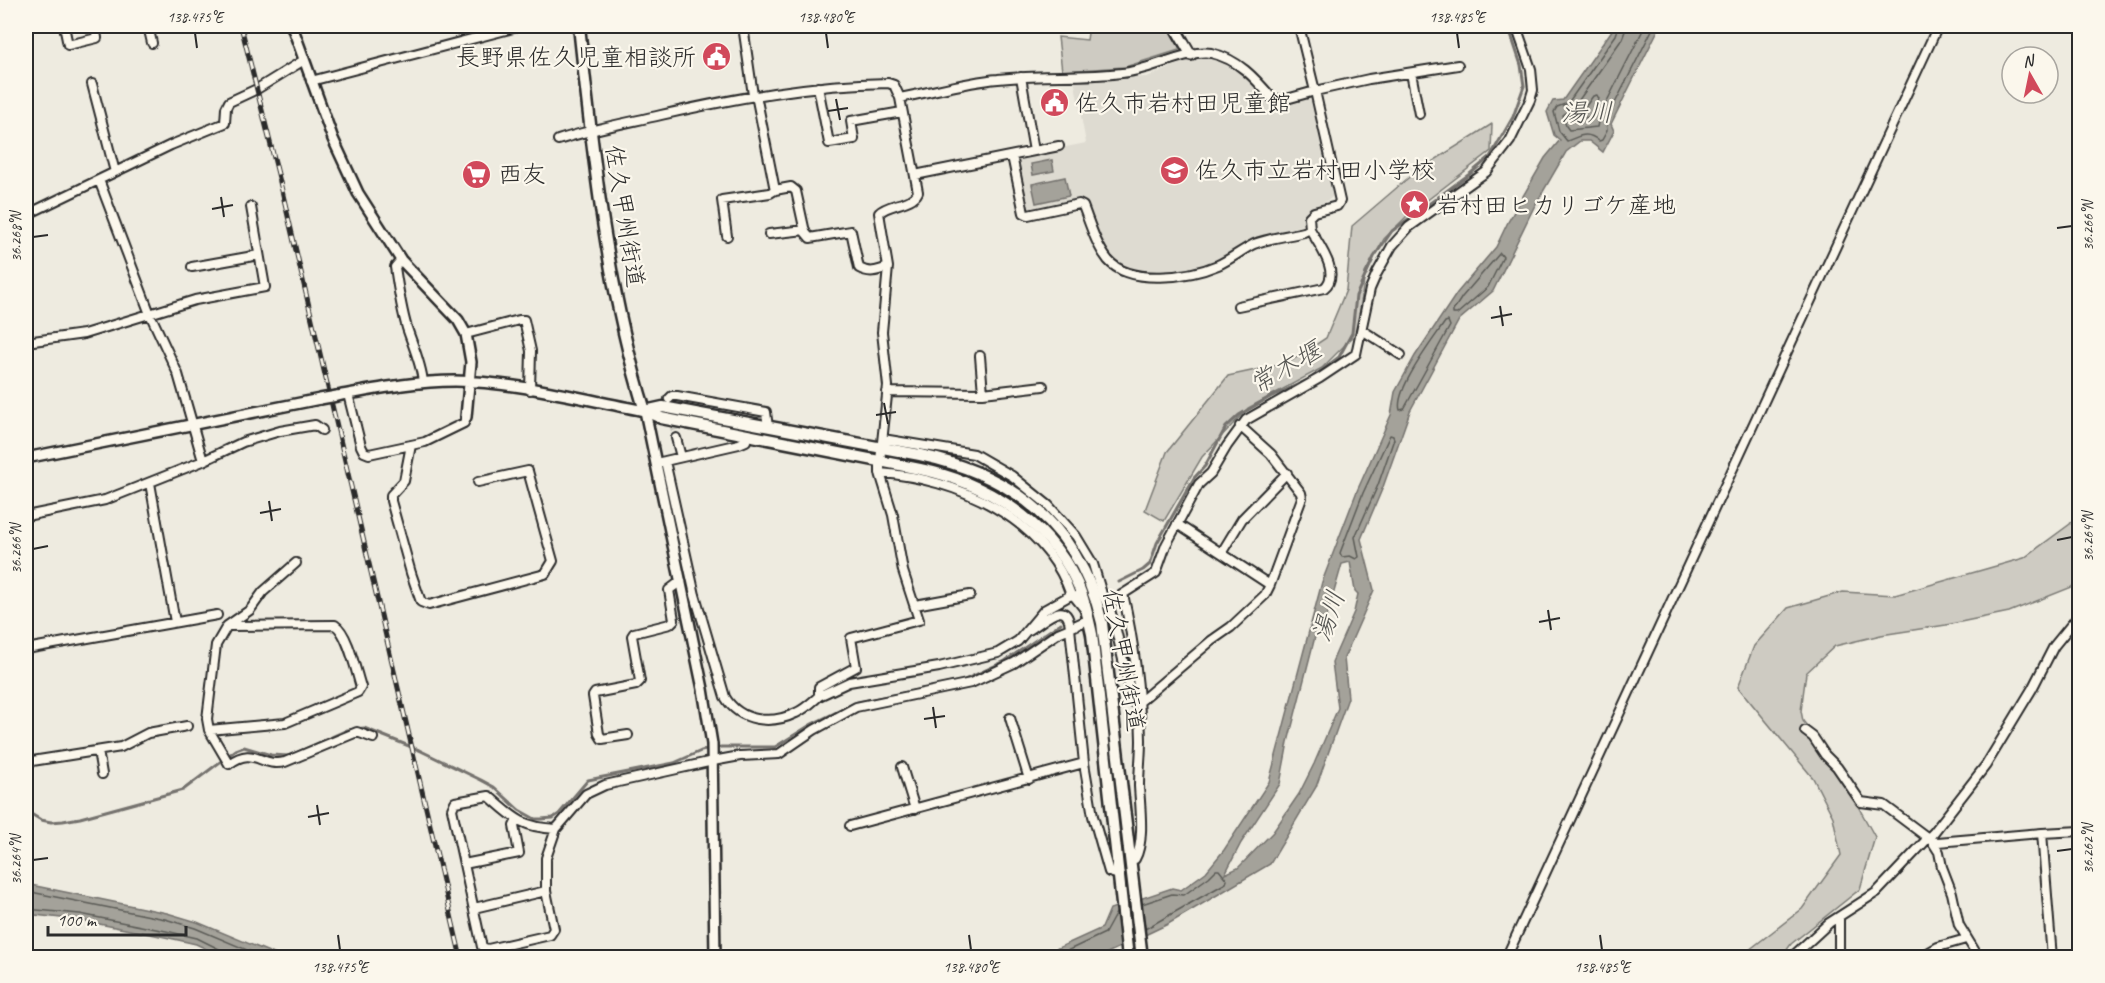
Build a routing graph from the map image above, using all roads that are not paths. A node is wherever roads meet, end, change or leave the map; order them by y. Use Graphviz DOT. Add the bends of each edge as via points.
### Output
graph roads {
  1 [pos="64,26"];
  2 [pos="95,26"];
  3 [pos="148,26"];
  4 [pos="292,26"];
  5 [pos="521,26"];
  6 [pos="579,26"];
  7 [pos="743,26"];
  8 [pos="1174,26"];
  9 [pos="1299,26"];
  10 [pos="1516,26"];
  11 [pos="1938,26"];
  12 [pos="152,43"];
  13 [pos="1191,55"];
  14 [pos="304,60"];
  15 [pos="1458,65"];
  16 [pos="1411,73"];
  17 [pos="1021,77"];
  18 [pos="311,81"];
  19 [pos="92,84"];
  20 [pos="818,87"];
  21 [pos="1315,91"];
  22 [pos="753,95"];
  23 [pos="900,98"];
  24 [pos="902,112"];
  25 [pos="1419,114"];
  26 [pos="590,130"];
  27 [pos="558,140"];
  28 [pos="1059,146"];
  29 [pos="1034,151"];
  30 [pos="1012,156"];
  31 [pos="115,172"];
  32 [pos="915,175"];
  33 [pos="99,180"];
  34 [pos="775,190"];
  35 [pos="251,207"];
  36 [pos="26,215"];
  37 [pos="1310,229"];
  38 [pos="805,230"];
  39 [pos="769,234"];
  40 [pos="727,236"];
  41 [pos="201,254"];
  42 [pos="259,255"];
  43 [pos="401,260"];
  44 [pos="203,265"];
  45 [pos="192,267"];
  46 [pos="888,267"];
  47 [pos="1238,306"];
  48 [pos="150,314"];
  49 [pos="1362,330"];
  50 [pos="466,334"];
  51 [pos="26,342"];
  52 [pos="1401,355"];
  53 [pos="980,356"];
  54 [pos="423,382"];
  55 [pos="469,382"];
  56 [pos="1043,386"];
  57 [pos="530,390"];
  58 [pos="887,392"];
  59 [pos="983,393"];
  60 [pos="348,394"];
  61 [pos="669,399"];
  62 [pos="645,411"];
  63 [pos="466,417"];
  64 [pos="194,424"];
  65 [pos="1240,426"];
  66 [pos="768,427"];
  67 [pos="322,430"];
  68 [pos="748,435"];
  69 [pos="676,438"];
  70 [pos="882,443"];
  71 [pos="411,445"];
  72 [pos="681,457"];
  73 [pos="26,458"];
  74 [pos="203,461"];
  75 [pos="880,461"];
  76 [pos="661,462"];
  77 [pos="880,473"];
  78 [pos="1287,473"];
  79 [pos="478,482"];
  80 [pos="150,483"];
  81 [pos="26,516"];
  82 [pos="1177,525"];
  83 [pos="1222,552"];
  84 [pos="296,563"];
  85 [pos="681,581"];
  86 [pos="1270,585"];
  87 [pos="1123,594"];
  88 [pos="970,595"];
  89 [pos="1071,595"];
  90 [pos="1098,595"];
  91 [pos="1110,603"];
  92 [pos="915,605"];
  93 [pos="2079,614"];
  94 [pos="217,615"];
  95 [pos="1085,617"];
  96 [pos="175,622"];
  97 [pos="227,626"];
  98 [pos="1070,628"];
  99 [pos="1029,630"];
  100 [pos="26,649"];
  101 [pos="819,696"];
  102 [pos="1139,701"];
  103 [pos="1010,718"];
  104 [pos="187,726"];
  105 [pos="209,730"];
  106 [pos="1804,731"];
  107 [pos="628,735"];
  108 [pos="373,738"];
  109 [pos="98,751"];
  110 [pos="713,759"];
  111 [pos="26,762"];
  112 [pos="1084,763"];
  113 [pos="902,767"];
  114 [pos="102,774"];
  115 [pos="1029,779"];
  116 [pos="915,809"];
  117 [pos="517,820"];
  118 [pos="850,826"];
  119 [pos="556,829"];
  120 [pos="2079,831"];
  121 [pos="2042,833"];
  122 [pos="1930,840"];
  123 [pos="1130,859"];
  124 [pos="464,864"];
  125 [pos="1120,877"];
  126 [pos="546,891"];
  127 [pos="474,908"];
  128 [pos="1839,918"];
  129 [pos="1966,939"];
  130 [pos="1143,954"];
  131 [pos="1128,955"];
  132 [pos="715,957"];
  133 [pos="1506,957"];
  134 [pos="1791,957"];
  135 [pos="1839,957"];
  136 [pos="1919,957"];
  137 [pos="1978,957"];
  138 [pos="2052,957"];
  1 -- 2 [label="street" via="68,45 98,38"];
  3 -- 12 [label="street"];
  4 -- 14 [label="street"];
  5 -- 18 [label="street"];
  6 -- 26 [label="main road, 佐久甲州街道"];
  7 -- 22 [label="street"];
  8 -- 13 [label="street"];
  9 -- 21 [label="street"];
  10 -- 49 [label="street" via="1531,69 1533,90 1510,141 1486,172 1408,226 1397,239 1370,289"];
  11 -- 133 [label="street"];
  13 -- 17 [label="street" via="1123,73"];
  13 -- 21 [label="street" via="1208,53 1231,61 1248,71 1277,100"];
  14 -- 18 [label="street"];
  14 -- 31 [label="street" via="229,102 225,123"];
  15 -- 16 [label="street"];
  16 -- 21 [label="street"];
  16 -- 25 [label="street"];
  17 -- 23 [label="street"];
  17 -- 29 [label="street"];
  18 -- 43 [label="street" via="357,193"];
  19 -- 31 [label="street"];
  20 -- 22 [label="street"];
  20 -- 23 [label="street" via="888,83 894,85"];
  20 -- 24 [label="street" via="829,143 854,139 851,121"];
  21 -- 37 [label="street" via="1340,201 1337,206 1314,212"];
  22 -- 26 [label="street"];
  22 -- 34 [label="street"];
  23 -- 24 [label="street"];
  24 -- 32 [label="street"];
  26 -- 27 [label="street"];
  26 -- 62 [label="main road, 佐久甲州街道" via="604,238"];
  28 -- 29 [label="street"];
  29 -- 30 [label="street"];
  30 -- 32 [label="street"];
  30 -- 37 [label="street" via="1024,213 1083,206 1109,261 1137,276 1154,278 1201,271 1255,244"];
  31 -- 33 [label="street"];
  32 -- 46 [label="street" via="916,196 879,213"];
  33 -- 36 [label="street"];
  33 -- 48 [label="street"];
  34 -- 38 [label="street" via="791,187 796,191"];
  34 -- 40 [label="street" via="722,200"];
  35 -- 42 [label="street"];
  37 -- 47 [label="street" via="1327,260 1329,284"];
  38 -- 39 [label="street"];
  38 -- 46 [label="street" via="810,238 851,231 859,268 877,272"];
  41 -- 44 [label="street"];
  42 -- 44 [label="street"];
  42 -- 48 [label="street" via="265,287 195,300"];
  43 -- 50 [label="street" via="458,320"];
  43 -- 54 [label="street" via="395,267 399,292"];
  44 -- 45 [label="street"];
  46 -- 58 [label="street" via="882,332"];
  48 -- 51 [label="street" via="84,334"];
  48 -- 64 [label="street" via="178,374"];
  49 -- 52 [label="street"];
  49 -- 65 [label="street" via="1351,359 1252,415"];
  50 -- 55 [label="street" via="471,356"];
  50 -- 57 [label="street" via="524,321 531,351"];
  53 -- 59 [label="street"];
  54 -- 55 [label="street"];
  54 -- 60 [label="street"];
  55 -- 57 [label="street"];
  55 -- 63 [label="street"];
  56 -- 59 [label="street"];
  57 -- 62 [label="street"];
  58 -- 59 [label="street"];
  58 -- 70 [label="street"];
  60 -- 64 [label="street, bridge"];
  60 -- 71 [label="street" via="364,452"];
  61 -- 66 [label="street" via="677,396 766,412"];
  62 -- 66 [label="main road, 佐久甲州街道" via="663,407"];
  62 -- 68 [label="main road, 佐久甲州街道" via="661,418"];
  62 -- 76 [label="street"];
  63 -- 71 [label="street" via="464,423"];
  64 -- 73 [label="street"];
  64 -- 74 [label="street"];
  65 -- 78 [label="street"];
  65 -- 82 [label="street" via="1211,473 1199,484"];
  66 -- 70 [label="main road, 佐久甲州街道"];
  67 -- 74 [label="street" via="315,425 280,431 243,442"];
  68 -- 72 [label="street" via="739,444"];
  68 -- 75 [label="main road, 佐久甲州街道"];
  69 -- 72 [label="street"];
  70 -- 75 [label="street"];
  70 -- 90 [label="main road, 佐久甲州街道" via="961,465 1015,492 1063,537"];
  71 -- 79 [label="street" via="404,481 391,495 391,501 421,602 429,605 545,574 553,561 528,471"];
  72 -- 76 [label="street"];
  74 -- 80 [label="street"];
  75 -- 77 [label="street"];
  75 -- 95 [label="main road, 佐久甲州街道" via="960,479 1012,507 1065,560 1076,581"];
  76 -- 85 [label="street"];
  76 -- 101 [label="street" via="718,677 730,705 742,716 774,720 796,714"];
  77 -- 89 [label="street" via="939,484 1001,511 1044,548"];
  77 -- 92 [label="street"];
  78 -- 83 [label="street" via="1247,513"];
  78 -- 86 [label="street" via="1302,498"];
  80 -- 81 [label="street" via="105,500"];
  80 -- 96 [label="street"];
  82 -- 83 [label="street"];
  82 -- 87 [label="street" via="1156,573"];
  83 -- 86 [label="street"];
  84 -- 97 [label="street" via="263,592 250,610"];
  85 -- 107 [label="street" via="669,590 674,620 632,636 640,681 593,696 602,739"];
  85 -- 110 [label="street"];
  86 -- 102 [label="street" via="1265,595 1231,627"];
  87 -- 91 [label="street"];
  87 -- 102 [label="street"];
  88 -- 92 [label="street"];
  89 -- 95 [label="street"];
  89 -- 99 [label="street" via="1044,610"];
  90 -- 102 [label="street" via="1110,610 1133,702"];
  90 -- 123 [label="main road, 佐久甲州街道"];
  92 -- 101 [label="street" via="920,620 851,638 856,667 819,687"];
  93 -- 122 [label="street" via="2055,646 1986,765"];
  94 -- 96 [label="street"];
  95 -- 98 [label="street"];
  95 -- 125 [label="main road, 佐久甲州街道" via="1095,656"];
  96 -- 100 [label="street"];
  97 -- 105 [label="street" via="216,645"];
  97 -- 105 [label="street" via="335,625 340,628 361,687 358,692 285,723"];
  98 -- 99 [label="street" via="1066,615 1054,612"];
  98 -- 110 [label="street" via="1014,663 971,683 862,704 814,730 784,753"];
  98 -- 112 [label="street"];
  99 -- 101 [label="street" via="1008,648 985,657 849,682"];
  102 -- 123 [label="street" via="1141,820 1138,853"];
  103 -- 115 [label="street"];
  104 -- 109 [label="street" via="148,733 121,747"];
  105 -- 108 [label="street" via="229,764 238,757 251,755 278,764 357,732"];
  106 -- 122 [label="street" via="1813,737 1861,802 1884,805"];
  109 -- 111 [label="street"];
  109 -- 114 [label="street"];
  110 -- 119 [label="street" via="605,785 586,794"];
  110 -- 132 [label="street"];
  112 -- 115 [label="street"];
  112 -- 125 [label="street" via="1093,816 1109,872"];
  113 -- 116 [label="street"];
  115 -- 116 [label="street"];
  116 -- 118 [label="street"];
  117 -- 119 [label="street"];
  117 -- 124 [label="street" via="514,826 519,853"];
  117 -- 124 [label="street" via="489,796 454,802 452,809"];
  119 -- 126 [label="street" via="546,858"];
  120 -- 121 [label="street"];
  121 -- 122 [label="street"];
  121 -- 138 [label="street"];
  122 -- 128 [label="street" via="1877,892"];
  122 -- 129 [label="street" via="1939,852"];
  123 -- 130 [label="main road, 佐久甲州街道"];
  124 -- 127 [label="street"];
  125 -- 131 [label="main road, 佐久甲州街道"];
  126 -- 127 [label="street"];
  126 -- 127 [label="street" via="554,929 550,935 488,949 482,947"];
  128 -- 134 [label="street"];
  128 -- 135 [label="street"];
  129 -- 136 [label="street"];
  129 -- 137 [label="street"];
}
